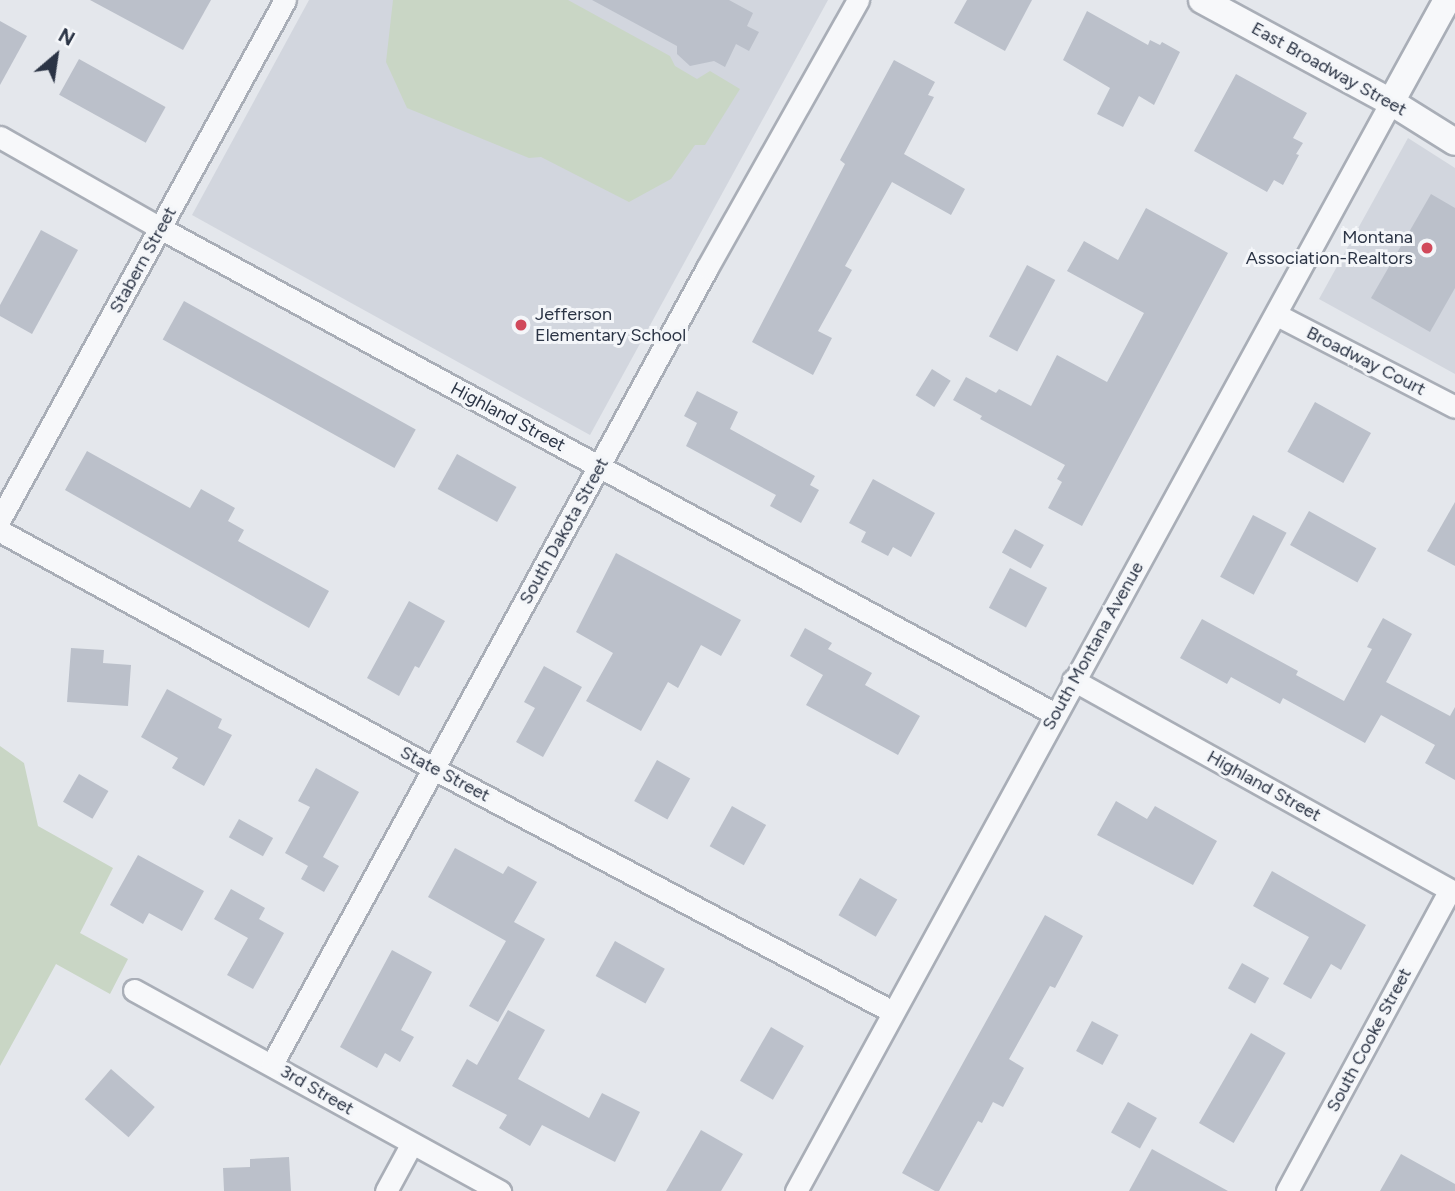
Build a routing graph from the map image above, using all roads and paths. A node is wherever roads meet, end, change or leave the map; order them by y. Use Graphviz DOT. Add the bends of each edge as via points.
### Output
graph roads {
  1 [pos="285,0"];
  2 [pos="858,0"];
  3 [pos="1202,0"];
  4 [pos="1447,0"];
  5 [pos="1391,102"];
  6 [pos="0,137"];
  7 [pos="1455,142"];
  8 [pos="160,228"];
  9 [pos="1277,315"];
  10 [pos="1455,407"];
  11 [pos="599,466"];
  12 [pos="0,519"];
  13 [pos="0,531"];
  14 [pos="1073,680"];
  15 [pos="1055,714"];
  16 [pos="434,769"];
  17 [pos="1452,891"];
  18 [pos="134,990"];
  19 [pos="893,1012"];
  20 [pos="272,1064"];
  21 [pos="411,1145"];
  22 [pos="386,1191"];
  23 [pos="500,1191"];
  24 [pos="796,1191"];
  25 [pos="1287,1191"];
  1 -- 8 [label="street, Stabern Street"];
  2 -- 11 [label="street, South Dakota Street"];
  3 -- 5 [label="street, East Broadway Street"];
  4 -- 5 [label="street"];
  5 -- 7 [label="street, East Broadway Street"];
  5 -- 9 [label="street, South Montana Avenue"];
  6 -- 8 [label="street, Highland Street"];
  8 -- 11 [label="street, Highland Street"];
  8 -- 12 [label="street, Stabern Street"];
  9 -- 10 [label="street, Broadway Court"];
  9 -- 14 [label="street, South Montana Avenue"];
  11 -- 15 [label="street, Highland Street"];
  11 -- 16 [label="street, South Dakota Street"];
  13 -- 16 [label="street, State Street"];
  14 -- 15 [label="street, South Montana Avenue"];
  14 -- 17 [label="street, Highland Street"];
  15 -- 19 [label="street, South Montana Avenue"];
  16 -- 19 [label="street, State Street"];
  16 -- 20 [label="street, South Dakota Street"];
  17 -- 25 [label="street, South Cooke Street"];
  18 -- 20 [label="street, 3rd Street"];
  19 -- 24 [label="street, South Montana Avenue"];
  20 -- 21 [label="street, 3rd Street"];
  21 -- 22 [label="street"];
  21 -- 23 [label="street, 3rd Street"];
}
